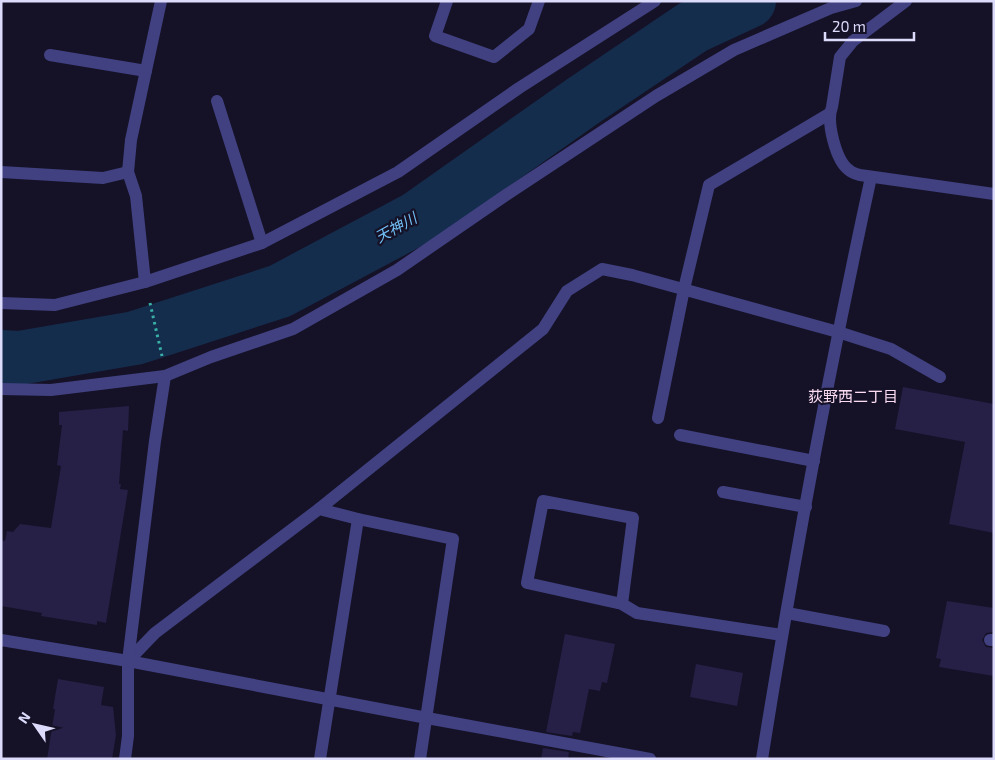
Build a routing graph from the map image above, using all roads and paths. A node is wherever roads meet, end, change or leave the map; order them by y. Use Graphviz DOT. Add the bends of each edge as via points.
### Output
graph roads {
  1 [pos="161,1"];
  2 [pos="446,1"];
  3 [pos="539,1"];
  4 [pos="655,1"];
  5 [pos="856,1"];
  6 [pos="906,1"];
  7 [pos="50,55"];
  8 [pos="146,71"];
  9 [pos="217,101"];
  10 [pos="829,114"];
  11 [pos="1,172"];
  12 [pos="128,172"];
  13 [pos="872,177"];
  14 [pos="994,194"];
  15 [pos="262,243"];
  16 [pos="147,288"];
  17 [pos="684,289"];
  18 [pos="1,303"];
  19 [pos="838,332"];
  20 [pos="162,356"];
  21 [pos="165,376"];
  22 [pos="940,377"];
  23 [pos="1,389"];
  24 [pos="658,418"];
  25 [pos="680,435"];
  26 [pos="814,461"];
  27 [pos="723,492"];
  28 [pos="806,507"];
  29 [pos="319,509"];
  30 [pos="358,520"];
  31 [pos="622,604"];
  32 [pos="787,612"];
  33 [pos="884,631"];
  34 [pos="782,636"];
  35 [pos="1,640"];
  36 [pos="128,661"];
  37 [pos="328,700"];
  38 [pos="427,718"];
  39 [pos="125,759"];
  40 [pos="320,759"];
  41 [pos="420,759"];
  42 [pos="650,759"];
  43 [pos="762,759"];
  1 -- 8 [label="street"];
  2 -- 3 [label="street" via="435,36 494,57 529,29"];
  4 -- 15 [label="street" via="519,88 398,172"];
  5 -- 21 [label="street" via="831,8 734,50 656,96 397,270 293,329"];
  6 -- 10 [label="street" via="853,41 840,57"];
  7 -- 8 [label="street"];
  8 -- 12 [label="street" via="131,140"];
  9 -- 15 [label="street"];
  10 -- 13 [label="street" via="836,150 848,170"];
  10 -- 17 [label="street" via="709,184"];
  11 -- 12 [label="street" via="104,178"];
  12 -- 16 [label="street" via="136,196"];
  13 -- 14 [label="street"];
  13 -- 19 [label="street"];
  15 -- 16 [label="street"];
  16 -- 18 [label="street" via="55,305"];
  16 -- 20 [label="path"];
  17 -- 19 [label="street"];
  17 -- 24 [label="street"];
  17 -- 29 [label="street" via="602,269 567,291 543,330"];
  19 -- 22 [label="street" via="891,349"];
  19 -- 26 [label="street"];
  21 -- 23 [label="street" via="51,390"];
  21 -- 36 [label="street"];
  25 -- 26 [label="street"];
  26 -- 28 [label="street"];
  27 -- 28 [label="street"];
  28 -- 32 [label="street"];
  29 -- 30 [label="street"];
  29 -- 36 [label="street" via="155,633"];
  30 -- 37 [label="street"];
  30 -- 38 [label="street" via="453,539"];
  31 -- 31 [label="street" via="633,518 543,501 527,583"];
  31 -- 34 [label="street" via="637,613"];
  32 -- 33 [label="street"];
  32 -- 34 [label="street"];
  34 -- 43 [label="street"];
  35 -- 36 [label="street"];
  36 -- 37 [label="street"];
  36 -- 39 [label="street"];
  37 -- 38 [label="street"];
  37 -- 40 [label="street"];
  38 -- 41 [label="street"];
  38 -- 42 [label="street"];
}
